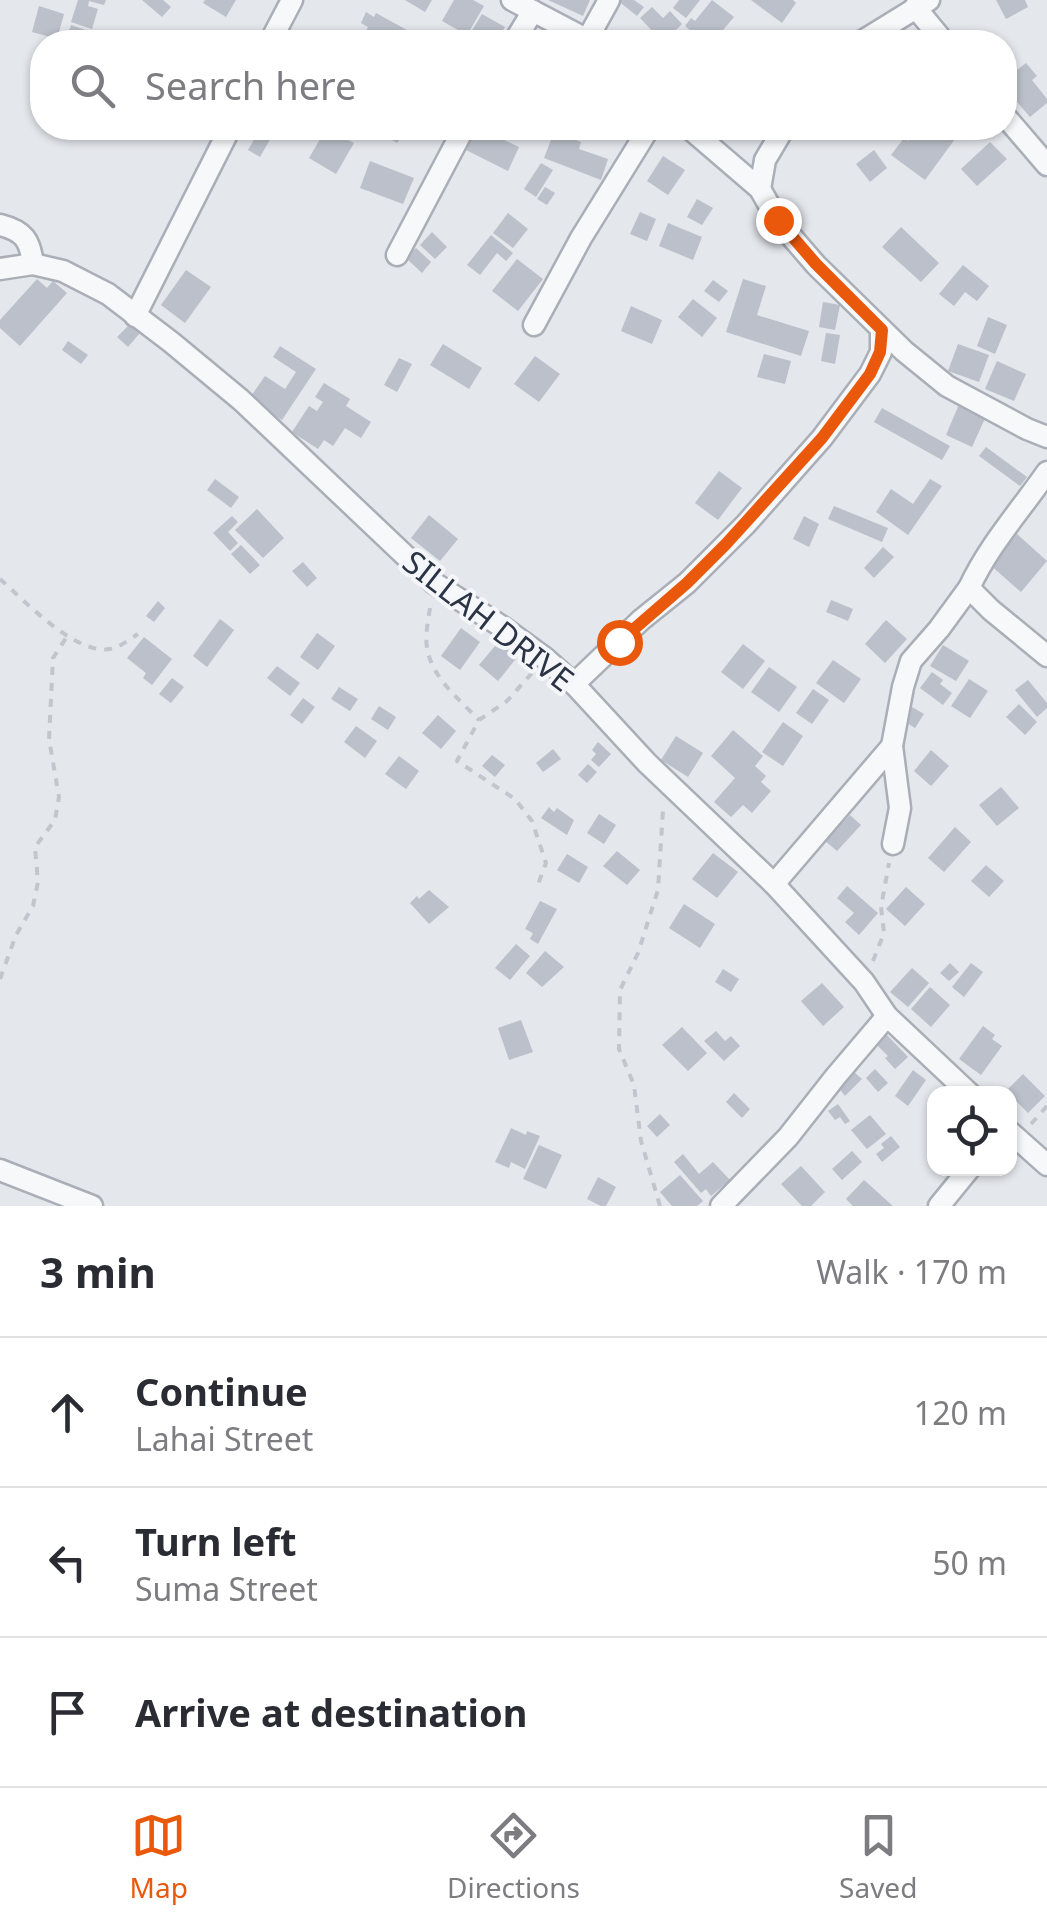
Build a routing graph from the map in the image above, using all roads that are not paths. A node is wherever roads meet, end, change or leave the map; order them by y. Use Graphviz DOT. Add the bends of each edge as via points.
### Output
graph roads {
  1 [pos="292,0"];
  2 [pos="512,0"];
  3 [pos="609,0"];
  4 [pos="922,4"];
  5 [pos="533,10"];
  6 [pos="276,30"];
  7 [pos="521,30"];
  8 [pos="571,30"];
  9 [pos="595,30"];
  10 [pos="880,30"];
  11 [pos="937,30"];
  12 [pos="1017,130"];
  13 [pos="224,140"];
  14 [pos="458,140"];
  15 [pos="642,140"];
  16 [pos="703,140"];
  17 [pos="777,140"];
  18 [pos="1047,165"];
  19 [pos="760,190"];
  20 [pos="0,225"];
  21 [pos="397,255"];
  22 [pos="34,264"];
  23 [pos="0,269"];
  24 [pos="136,316"];
  25 [pos="534,325"];
  26 [pos="882,330"];
  27 [pos="1047,437"];
  28 [pos="1047,472"];
  29 [pos="969,588"];
  30 [pos="1047,656"];
  31 [pos="574,684"];
  32 [pos="892,746"];
  33 [pos="893,844"];
  34 [pos="774,884"];
  35 [pos="887,1016"];
  36 [pos="961,1086"];
  37 [pos="1017,1138"];
  38 [pos="1047,1164"];
  39 [pos="0,1170"];
  40 [pos="963,1176"];
  41 [pos="92,1206"];
  42 [pos="722,1206"];
  43 [pos="939,1206"];
  1 -- 6 [label="street"];
  2 -- 5 [label="street"];
  3 -- 9 [label="street"];
  4 -- 10 [label="street"];
  4 -- 11 [label="street"];
  5 -- 7 [label="street"];
  5 -- 8 [label="street"];
  12 -- 18 [label="street"];
  13 -- 24 [label="street"];
  14 -- 21 [label="street"];
  15 -- 25 [label="street"];
  16 -- 19 [label="street"];
  17 -- 19 [label="street"];
  19 -- 26 [label="street" via="816,264"];
  20 -- 22 [label="street" via="23,236"];
  22 -- 23 [label="street, SILLAH DRIVE"];
  22 -- 24 [label="street, SILLAH DRIVE" via="63,270"];
  24 -- 31 [label="street, SILLAH DRIVE" via="240,400 434,583"];
  26 -- 27 [label="street" via="947,386"];
  26 -- 31 [label="street" via="870,374 822,438 687,583"];
  28 -- 29 [label="street" via="994,541"];
  29 -- 30 [label="street"];
  29 -- 32 [label="street" via="911,661"];
  31 -- 34 [label="street, SILLAH DRIVE"];
  32 -- 33 [label="street" via="900,808"];
  32 -- 34 [label="street"];
  34 -- 35 [label="street, SILLAH DRIVE"];
  35 -- 36 [label="street, SILLAH DRIVE"];
  35 -- 42 [label="street"];
  37 -- 38 [label="street"];
  39 -- 41 [label="street"];
  40 -- 43 [label="street"];
}
